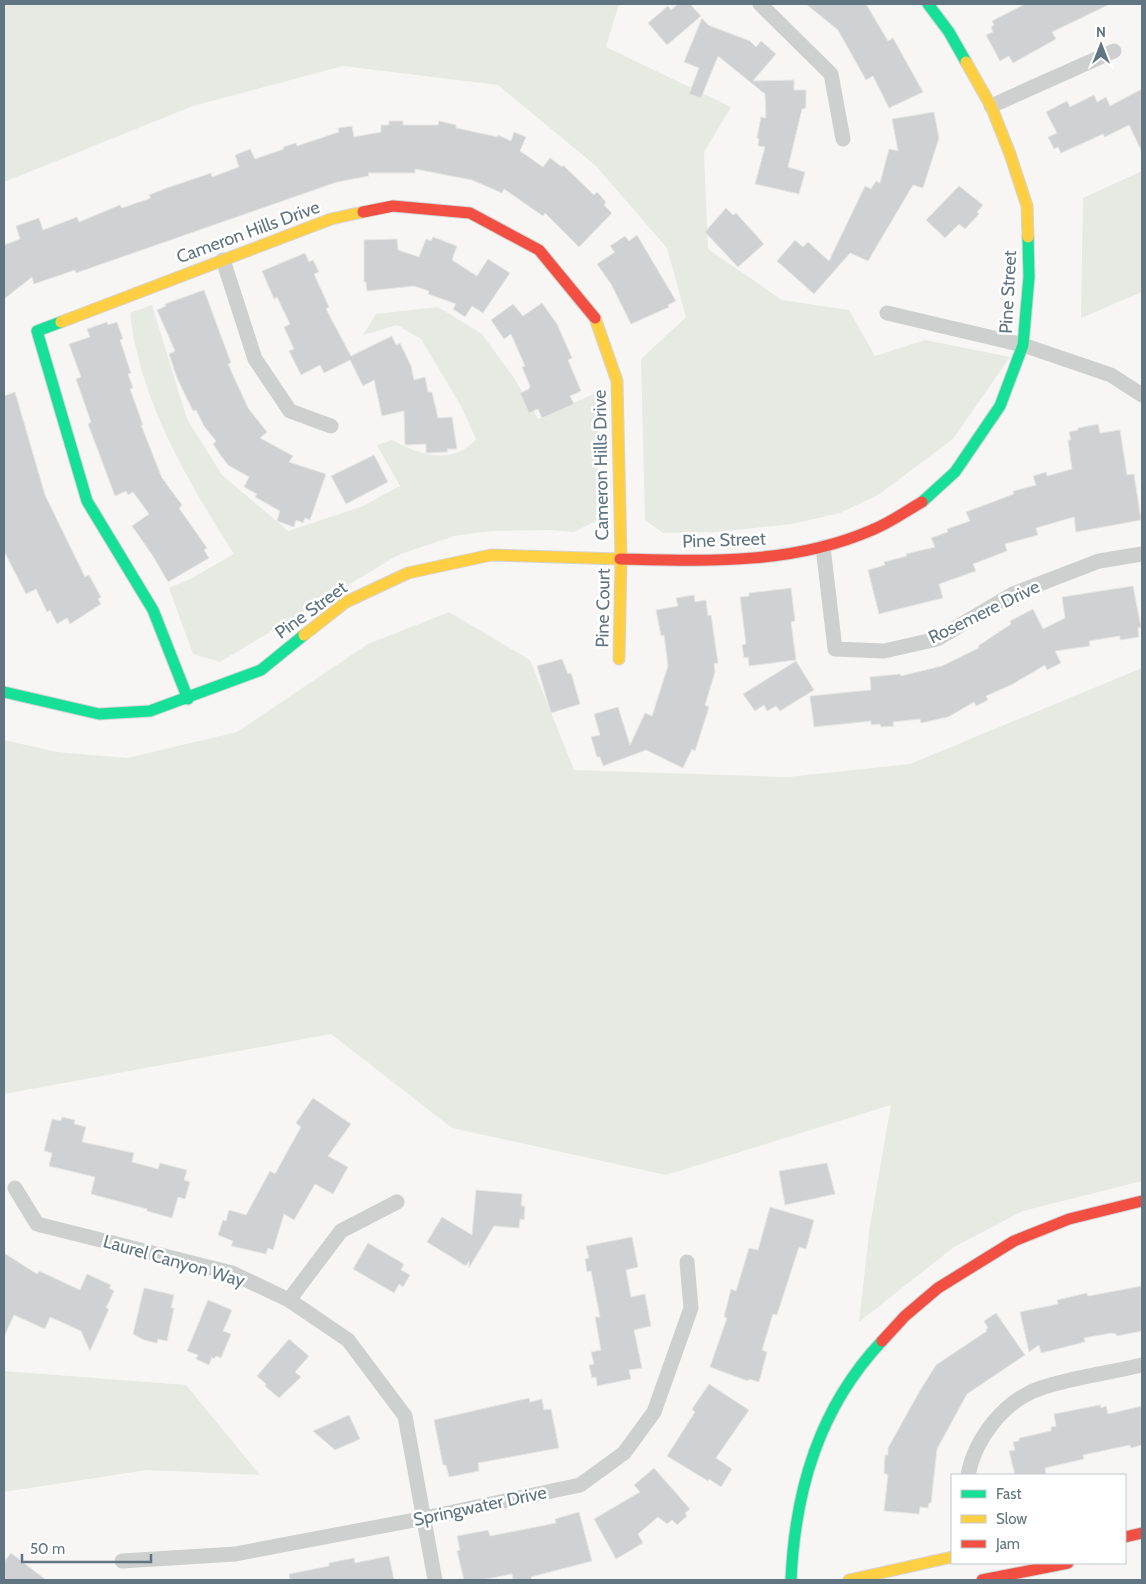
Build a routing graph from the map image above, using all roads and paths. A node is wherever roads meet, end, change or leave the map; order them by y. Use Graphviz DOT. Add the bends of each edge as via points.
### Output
graph roads {
  1 [pos="760,4"];
  2 [pos="928,4"];
  3 [pos="1114,51"];
  4 [pos="990,106"];
  5 [pos="843,140"];
  6 [pos="223,260"];
  7 [pos="887,313"];
  8 [pos="1023,345"];
  9 [pos="1142,395"];
  10 [pos="331,426"];
  11 [pos="823,547"];
  12 [pos="1142,554"];
  13 [pos="621,557"];
  14 [pos="619,659"];
  15 [pos="4,692"];
  16 [pos="188,699"];
  17 [pos="15,1188"];
  18 [pos="1142,1201"];
  19 [pos="397,1202"];
  20 [pos="687,1262"];
  21 [pos="289,1300"];
  22 [pos="1142,1365"];
  23 [pos="968,1474"];
  24 [pos="425,1518"];
  25 [pos="1142,1533"];
  26 [pos="1126,1537"];
  27 [pos="951,1557"];
  28 [pos="122,1561"];
  29 [pos="1063,1564"];
  30 [pos="435,1580"];
  31 [pos="790,1580"];
  32 [pos="849,1580"];
  33 [pos="982,1580"];
  1 -- 5 [label="street" via="832,74"];
  2 -- 4 [label="street, Pine Street" via="949,32"];
  3 -- 4 [label="street"];
  4 -- 8 [label="street, Pine Street" via="1027,206 1029,277"];
  6 -- 10 [label="street" via="255,359 290,411"];
  6 -- 13 [label="street, Cameron Hills Drive" via="331,219 393,206 470,213 539,250 594,314 617,381"];
  6 -- 16 [label="street, Cameron Hills Drive" via="37,332 87,501 153,610"];
  7 -- 8 [label="street"];
  8 -- 9 [label="street" via="1110,374"];
  8 -- 11 [label="street, Pine Street" via="1000,406 955,472 923,501 874,530"];
  11 -- 12 [label="street, Rosemere Drive" via="835,649 884,651 937,639 1013,594 1099,561"];
  11 -- 13 [label="street, Pine Street" via="784,556 703,561"];
  13 -- 14 [label="street, Pine Court"];
  13 -- 16 [label="street, Pine Street" via="491,555 408,573 346,602 261,670"];
  15 -- 16 [label="street, Pine Street" via="99,714 150,712"];
  17 -- 21 [label="street, Laurel Canyon Way" via="37,1224 232,1273"];
  18 -- 31 [label="street" via="1104,1209 1026,1236 939,1287 874,1348 846,1385 825,1422 807,1466 797,1508"];
  19 -- 21 [label="street" via="342,1231"];
  20 -- 24 [label="street, Springwater Drive" via="690,1308 654,1412 624,1453 580,1485"];
  21 -- 24 [label="street, Laurel Canyon Way" via="348,1340 405,1416"];
  22 -- 23 [label="street" via="1040,1388 1009,1406 985,1431"];
  24 -- 28 [label="street, Springwater Drive" via="235,1554"];
  24 -- 30 [label="street, Laurel Canyon Way"];
  25 -- 26 [label="street"];
  27 -- 32 [label="street"];
  29 -- 33 [label="street"];
}
